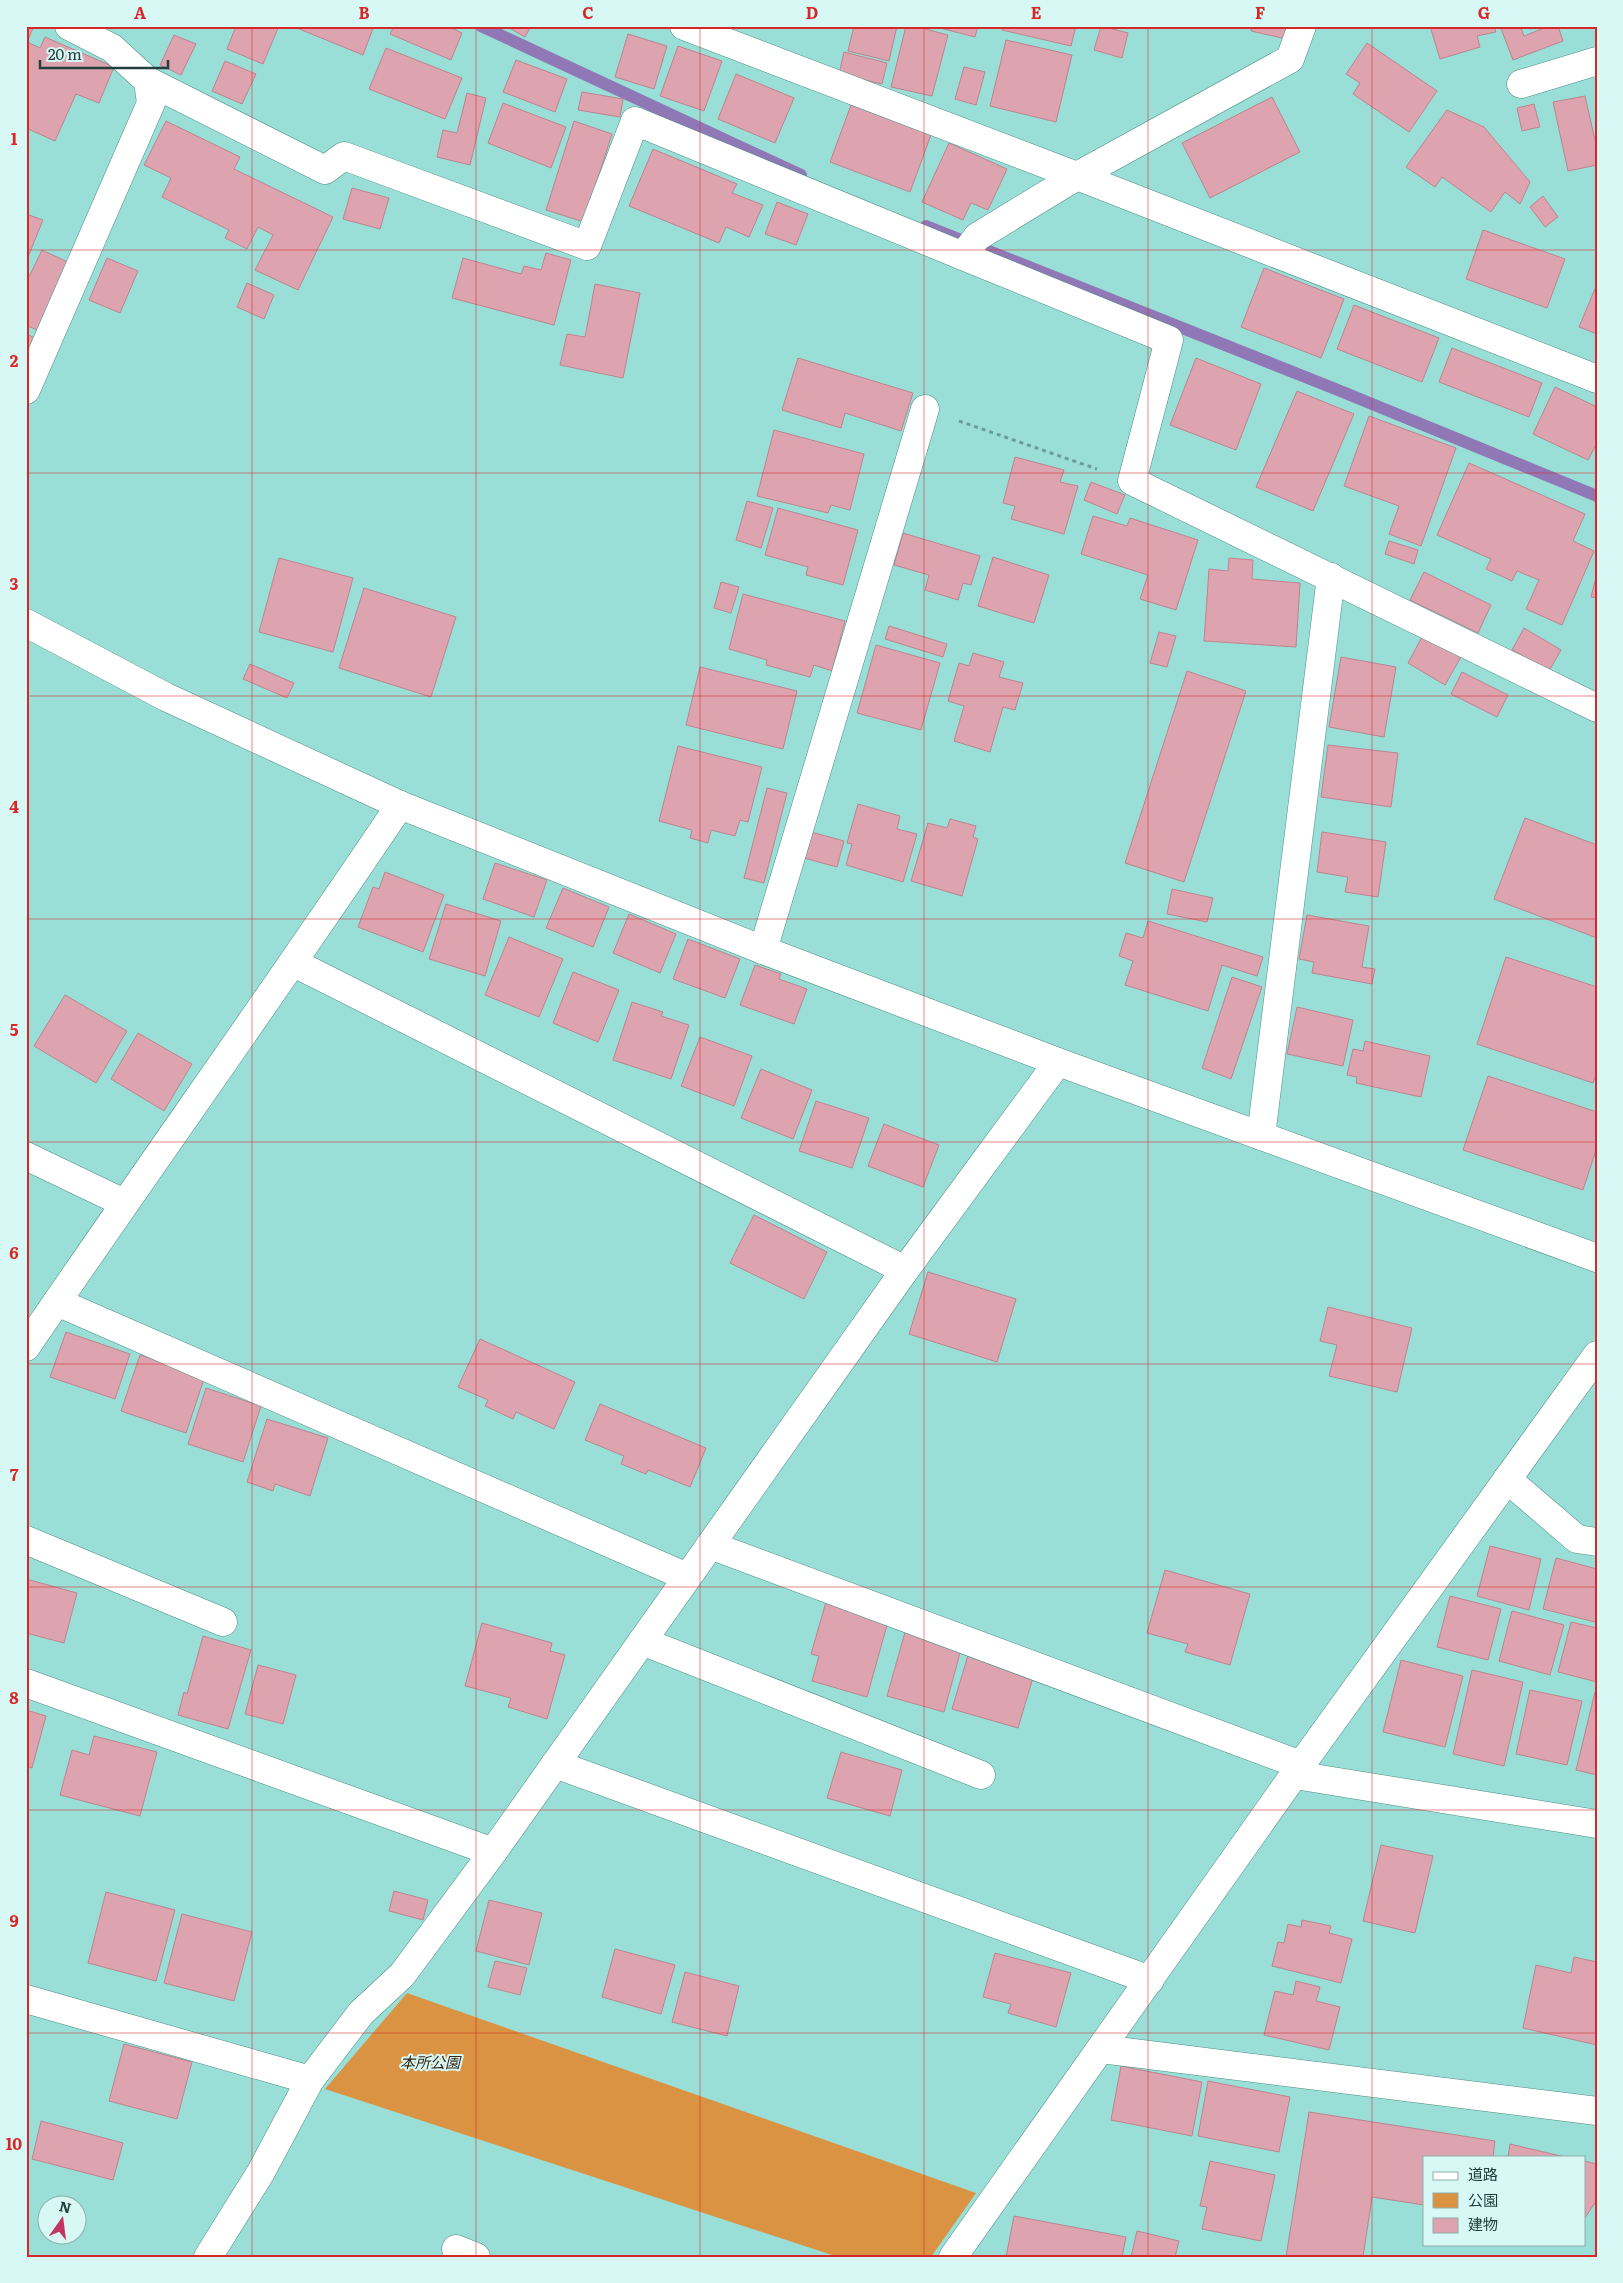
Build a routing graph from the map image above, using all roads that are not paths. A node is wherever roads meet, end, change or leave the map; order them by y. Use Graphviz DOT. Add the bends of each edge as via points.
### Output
graph roads {
  1 [pos="69,26"];
  2 [pos="684,26"];
  3 [pos="1302,26"];
  4 [pos="1597,61"];
  5 [pos="148,81"];
  6 [pos="1521,84"];
  7 [pos="1077,176"];
  8 [pos="969,248"];
  9 [pos="1597,379"];
  10 [pos="26,390"];
  11 [pos="925,409"];
  12 [pos="1332,577"];
  13 [pos="26,623"];
  14 [pos="1597,708"];
  15 [pos="400,805"];
  16 [pos="763,950"];
  17 [pos="294,963"];
  18 [pos="1058,1062"];
  19 [pos="1261,1136"];
  20 [pos="26,1156"];
  21 [pos="124,1203"];
  22 [pos="1597,1258"];
  23 [pos="905,1270"];
  24 [pos="57,1302"];
  25 [pos="26,1346"];
  26 [pos="1597,1355"];
  27 [pos="1507,1479"];
  28 [pos="26,1540"];
  29 [pos="1597,1542"];
  30 [pos="710,1545"];
  31 [pos="687,1577"];
  32 [pos="223,1622"];
  33 [pos="642,1641"];
  34 [pos="26,1683"];
  35 [pos="555,1764"];
  36 [pos="1298,1770"];
  37 [pos="981,1775"];
  38 [pos="1597,1824"];
  39 [pos="493,1852"];
  40 [pos="1150,1980"];
  41 [pos="26,1998"];
  42 [pos="1101,2049"];
  43 [pos="310,2080"];
  44 [pos="1597,2111"];
  45 [pos="208,2257"];
  46 [pos="953,2257"];
  1 -- 5 [label="street" via="112,48"];
  2 -- 7 [label="street"];
  3 -- 7 [label="street" via="1290,58"];
  4 -- 6 [label="street"];
  5 -- 8 [label="street" via="324,170 344,156 587,246 635,121"];
  5 -- 10 [label="street" via="151,103"];
  7 -- 8 [label="street"];
  7 -- 9 [label="street"];
  8 -- 12 [label="street" via="1169,340 1132,481"];
  11 -- 16 [label="street"];
  12 -- 14 [label="street"];
  12 -- 19 [label="street"];
  13 -- 15 [label="street" via="166,697"];
  15 -- 16 [label="street"];
  15 -- 17 [label="street"];
  16 -- 18 [label="street"];
  17 -- 21 [label="street"];
  17 -- 23 [label="street"];
  18 -- 19 [label="street"];
  18 -- 23 [label="street"];
  19 -- 22 [label="street"];
  20 -- 21 [label="street"];
  21 -- 24 [label="street"];
  23 -- 30 [label="street"];
  24 -- 25 [label="street"];
  24 -- 31 [label="street"];
  26 -- 27 [label="street"];
  27 -- 29 [label="street" via="1577,1539"];
  27 -- 36 [label="street"];
  28 -- 32 [label="street"];
  30 -- 31 [label="street"];
  30 -- 36 [label="street"];
  31 -- 33 [label="street"];
  33 -- 35 [label="street"];
  33 -- 37 [label="street"];
  34 -- 39 [label="street"];
  35 -- 39 [label="street"];
  35 -- 40 [label="street"];
  36 -- 38 [label="street"];
  36 -- 40 [label="street"];
  39 -- 43 [label="street" via="402,1975 362,2013"];
  40 -- 42 [label="street"];
  41 -- 43 [label="street"];
  42 -- 44 [label="street"];
  42 -- 46 [label="street"];
  43 -- 45 [label="street" via="261,2172"];
}
